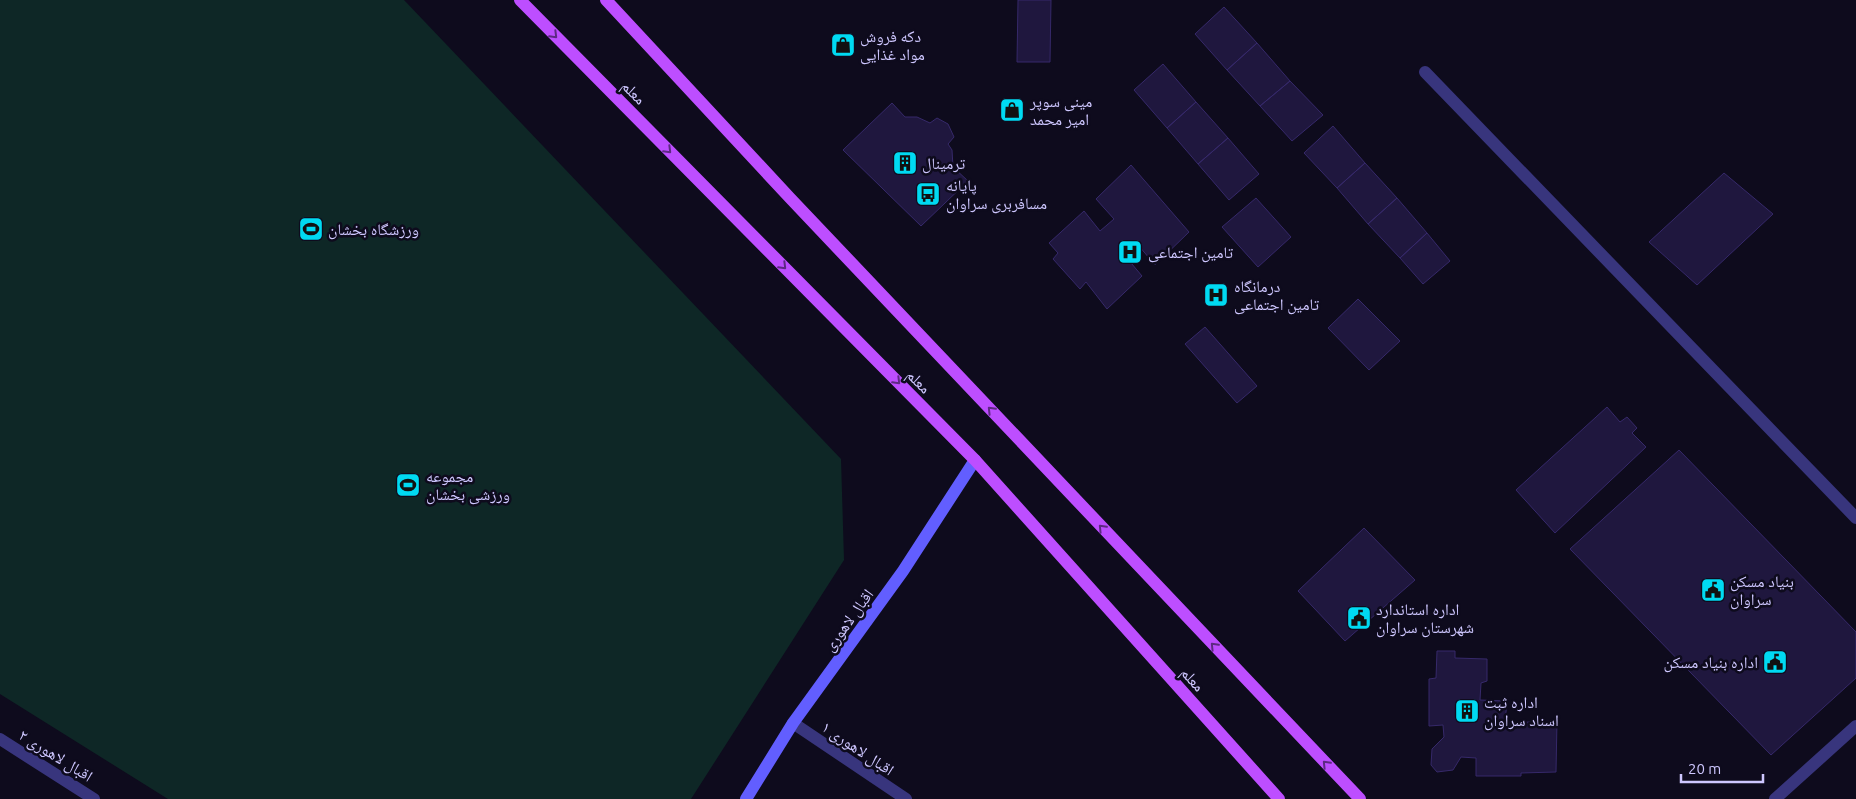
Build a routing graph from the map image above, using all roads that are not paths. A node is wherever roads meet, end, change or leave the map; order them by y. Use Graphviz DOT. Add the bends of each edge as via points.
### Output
graph roads {
  1 [pos="520,0"];
  2 [pos="606,0"];
  3 [pos="1424,72"];
  4 [pos="974,460"];
  5 [pos="1856,518"];
  6 [pos="793,723"];
  7 [pos="1856,726"];
  8 [pos="0,739"];
  9 [pos="94,799"];
  10 [pos="746,799"];
  11 [pos="906,799"];
  12 [pos="1279,799"];
  13 [pos="1360,799"];
  14 [pos="1775,799"];
  1 -- 4 [label="main road, معلم, one-way"];
  13 -- 2 [label="main road, معلم, one-way"];
  3 -- 5 [label="street"];
  4 -- 6 [label="street, اقبال لاهوری" via="904,571"];
  4 -- 12 [label="main road, معلم"];
  6 -- 10 [label="street, اقبال لاهوری"];
  6 -- 11 [label="street, اقبال لاهوری ۱"];
  7 -- 14 [label="street"];
  8 -- 9 [label="street, اقبال لاهوری ۲"];
}
